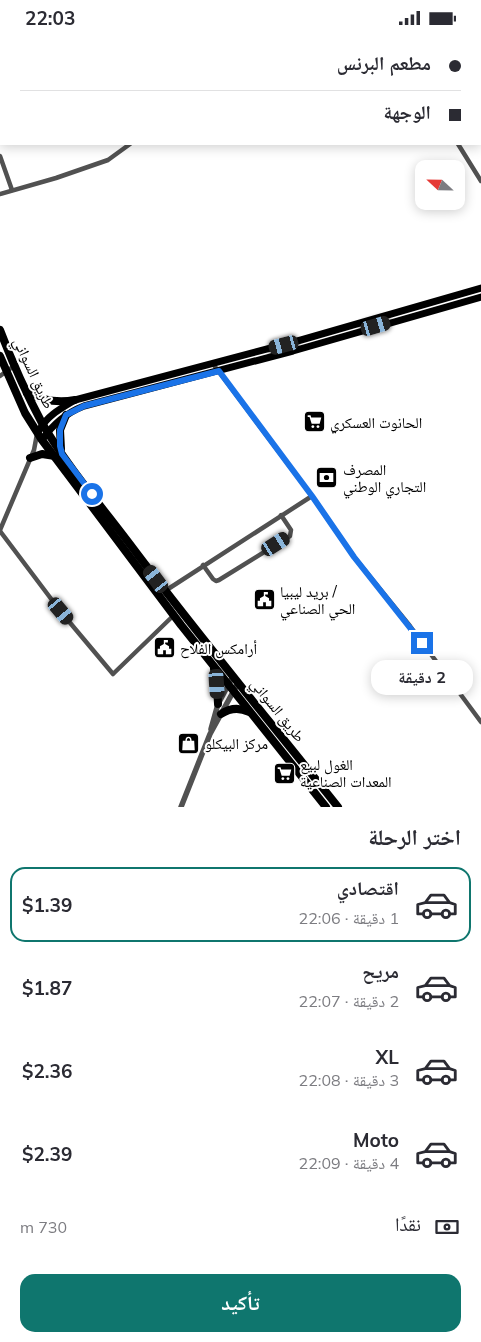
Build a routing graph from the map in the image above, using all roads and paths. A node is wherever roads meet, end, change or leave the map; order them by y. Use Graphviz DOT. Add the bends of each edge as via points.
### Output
graph roads {
  1 [pos="129,145"];
  2 [pos="459,145"];
  3 [pos="0,156"];
  4 [pos="481,181"];
  5 [pos="12,190"];
  6 [pos="0,194"];
  7 [pos="481,289"];
  8 [pos="481,297"];
  9 [pos="0,330"];
  10 [pos="0,356"];
  11 [pos="213,364"];
  12 [pos="14,366"];
  13 [pos="219,371"];
  14 [pos="3,374"];
  15 [pos="27,393"];
  16 [pos="75,401"];
  17 [pos="66,415"];
  18 [pos="43,424"];
  19 [pos="48,431"];
  20 [pos="39,436"];
  21 [pos="34,450"];
  22 [pos="58,455"];
  23 [pos="30,458"];
  24 [pos="312,496"];
  25 [pos="281,515"];
  26 [pos="0,531"];
  27 [pos="203,565"];
  28 [pos="165,591"];
  29 [pos="174,615"];
  30 [pos="213,665"];
  31 [pos="235,679"];
  32 [pos="230,687"];
  33 [pos="218,705"];
  34 [pos="252,713"];
  35 [pos="221,715"];
  36 [pos="481,722"];
  37 [pos="210,734"];
  38 [pos="181,807"];
  39 [pos="326,807"];
  40 [pos="338,807"];
  1 -- 5 [label="street" via="108,160"];
  2 -- 4 [label="street"];
  3 -- 5 [label="street"];
  5 -- 6 [label="street"];
  7 -- 11 [label="main road"];
  8 -- 13 [label="main road"];
  9 -- 12 [label="highway, طريق السواني"];
  10 -- 14 [label="highway, طريق السواني"];
  11 -- 13 [label="street"];
  11 -- 16 [label="main road"];
  12 -- 14 [label="street"];
  12 -- 15 [label="highway, طريق السواني"];
  13 -- 17 [label="main road" via="84,406"];
  13 -- 24 [label="street"];
  14 -- 20 [label="highway, طريق السواني"];
  15 -- 16 [label="highway" via="56,402"];
  15 -- 18 [label="highway, طريق السواني"];
  16 -- 18 [label="main road" via="58,410"];
  17 -- 19 [label="main road"];
  17 -- 22 [label="highway"];
  18 -- 19 [label="highway, طريق السواني"];
  18 -- 20 [label="main road"];
  19 -- 20 [label="main road"];
  19 -- 22 [label="highway, طريق السواني"];
  20 -- 21 [label="street"];
  20 -- 21 [label="street"];
  20 -- 22 [label="highway, طريق السواني"];
  21 -- 23 [label="street"];
  22 -- 23 [label="highway" via="42,454"];
  22 -- 28 [label="highway, طريق السواني"];
  22 -- 29 [label="highway, طريق السواني"];
  23 -- 26 [label="street"];
  24 -- 25 [label="street"];
  24 -- 36 [label="street" via="354,557"];
  25 -- 27 [label="street"];
  25 -- 27 [label="street" via="291,530 290,535 220,580 213,579"];
  26 -- 29 [label="street" via="113,674"];
  27 -- 28 [label="street"];
  28 -- 31 [label="highway, طريق السواني"];
  29 -- 30 [label="highway, طريق السواني"];
  30 -- 32 [label="highway, طريق السواني"];
  30 -- 33 [label="highway"];
  31 -- 32 [label="street"];
  31 -- 40 [label="highway, طريق السواني"];
  32 -- 33 [label="street"];
  32 -- 34 [label="highway, طريق السواني"];
  32 -- 35 [label="street"];
  33 -- 37 [label="street"];
  34 -- 35 [label="highway" via="240,708"];
  34 -- 39 [label="highway, طريق السواني"];
  35 -- 37 [label="street"];
  37 -- 38 [label="street"];
}
